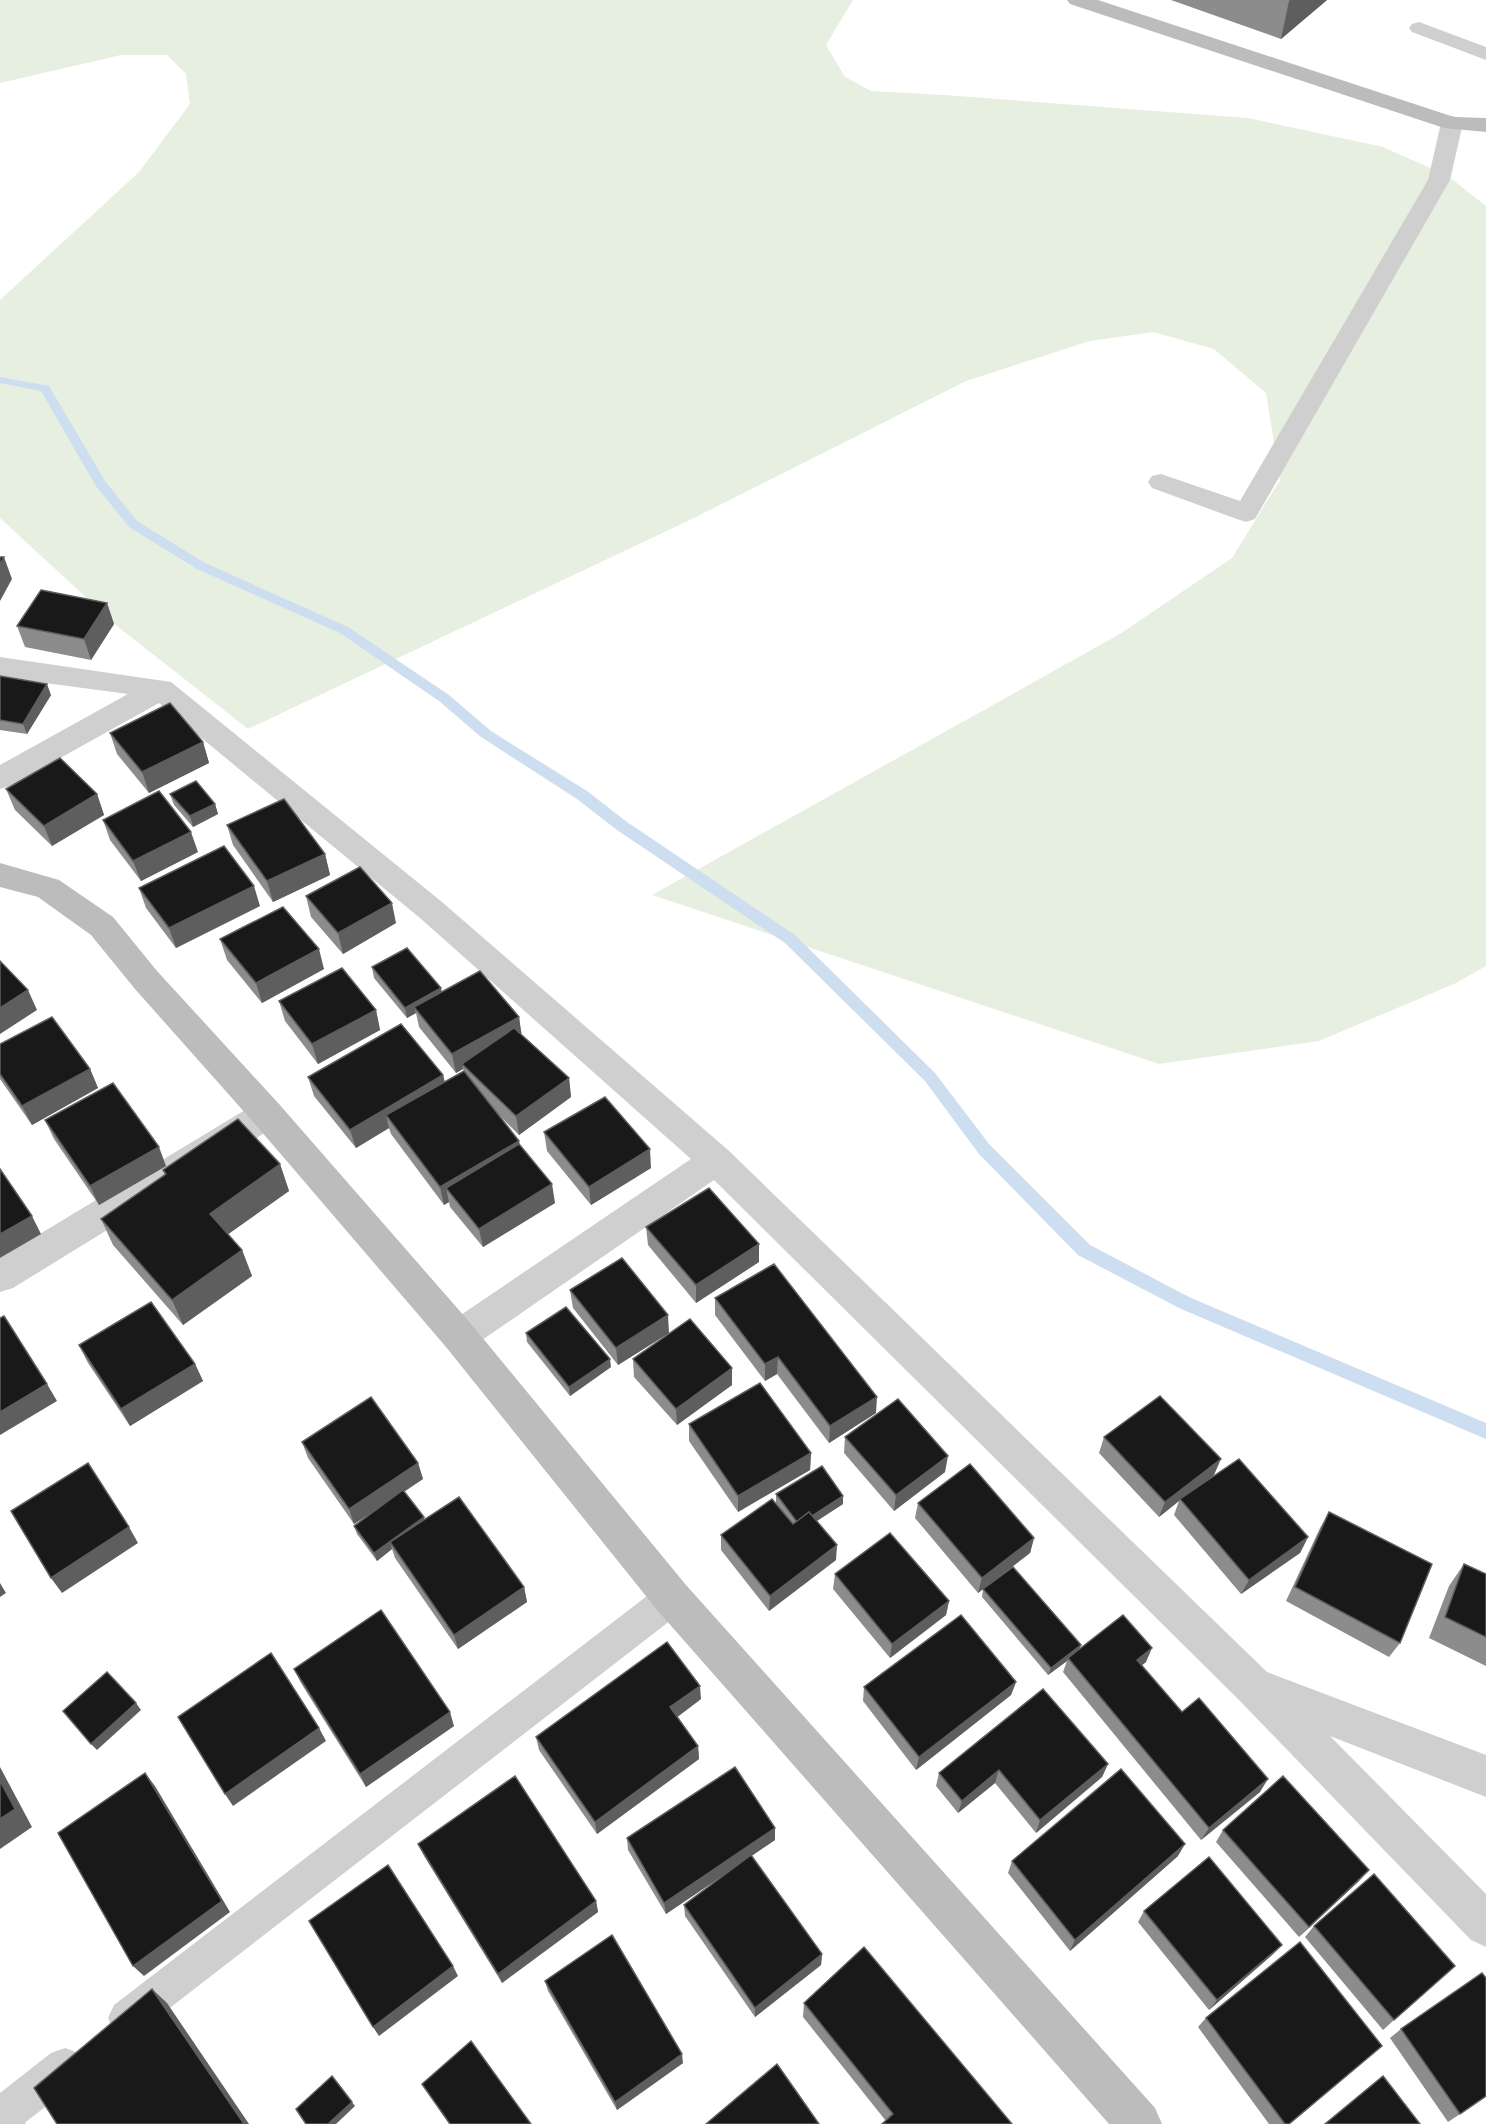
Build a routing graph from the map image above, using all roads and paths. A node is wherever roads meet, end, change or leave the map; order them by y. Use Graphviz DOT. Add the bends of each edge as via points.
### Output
graph roads {
  1 [pos="1077,0"];
  2 [pos="1419,28"];
  3 [pos="1486,54"];
  4 [pos="1452,123"];
  5 [pos="1486,125"];
  6 [pos="1161,482"];
  7 [pos="0,666"];
  8 [pos="161,689"];
  9 [pos="0,778"];
  10 [pos="0,875"];
  11 [pos="267,1114"];
  12 [pos="716,1160"];
  13 [pos="0,1277"];
  14 [pos="459,1336"];
  15 [pos="672,1598"];
  16 [pos="1253,1686"];
  17 [pos="1486,1776"];
  18 [pos="1486,1925"];
  19 [pos="0,2118"];
  20 [pos="3,2124"];
  21 [pos="1139,2124"];
  1 -- 4 [label="street"];
  2 -- 3 [label="street"];
  4 -- 5 [label="street"];
  4 -- 6 [label="street" via="1439,180 1246,513"];
  7 -- 8 [label="street"];
  8 -- 9 [label="street"];
  8 -- 12 [label="street" via="431,910"];
  10 -- 11 [label="street" via="48,888 102,926"];
  11 -- 13 [label="street"];
  11 -- 14 [label="street"];
  12 -- 14 [label="street"];
  12 -- 16 [label="street"];
  14 -- 15 [label="street"];
  15 -- 19 [label="lane"];
  15 -- 21 [label="street"];
  16 -- 17 [label="street"];
  16 -- 18 [label="street"];
  19 -- 20 [label="street"];
}
